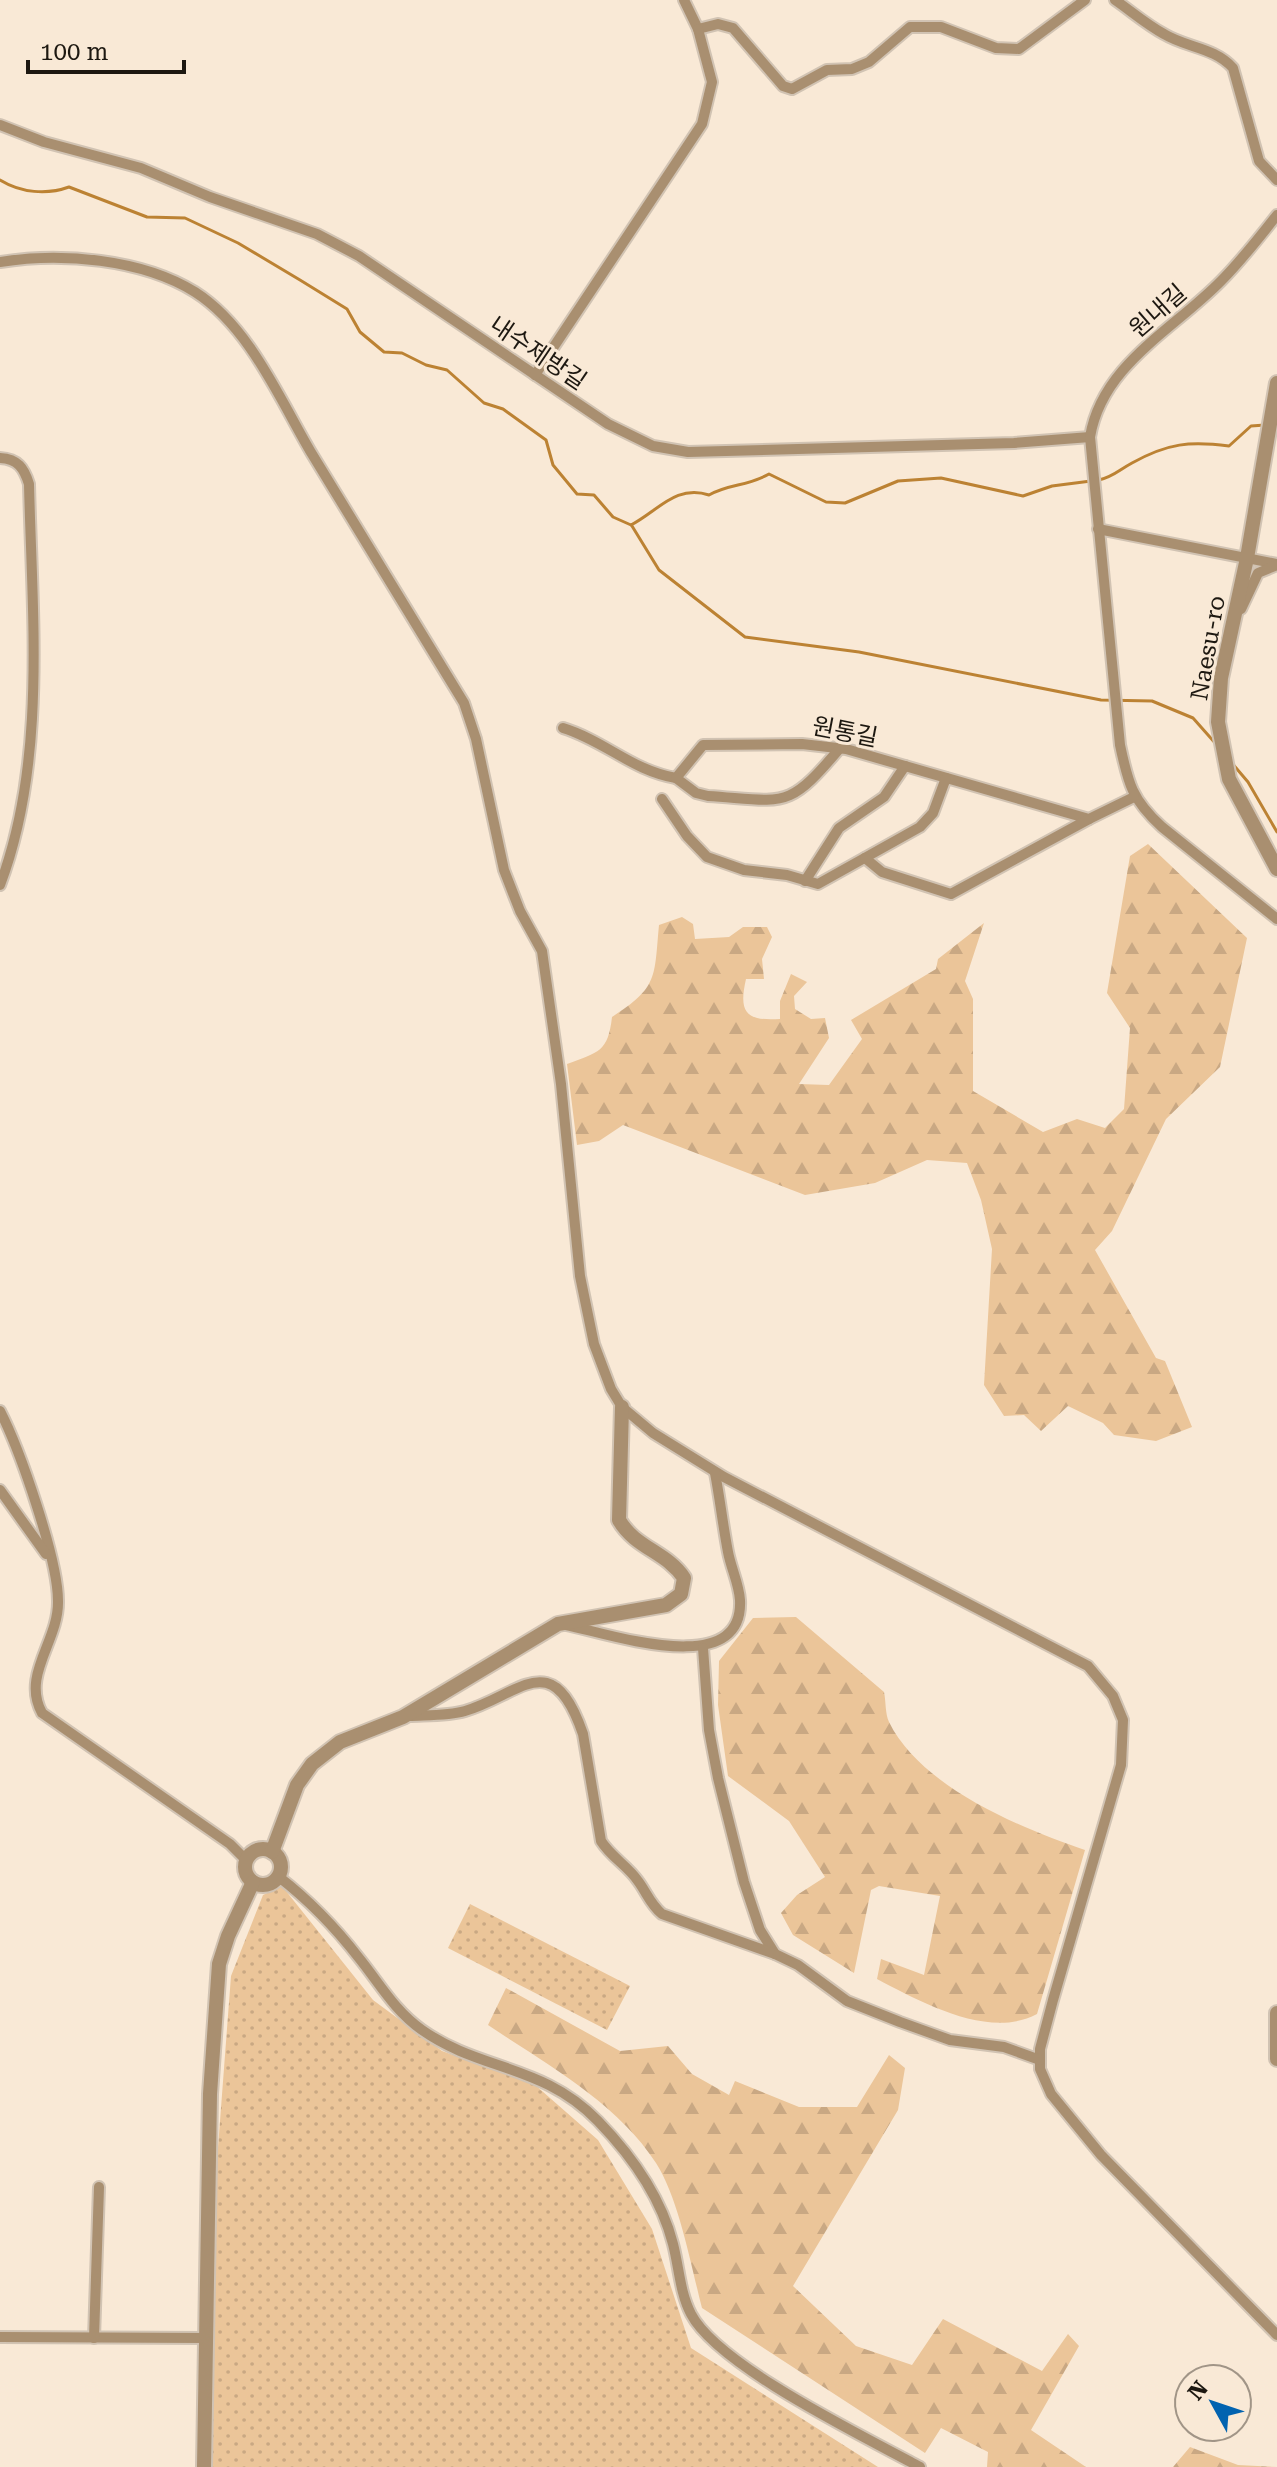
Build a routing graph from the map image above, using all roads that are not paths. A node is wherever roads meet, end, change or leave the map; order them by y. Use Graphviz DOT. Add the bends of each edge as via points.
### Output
graph roads {
  1 [pos="684,0"];
  2 [pos="1085,0"];
  3 [pos="1115,0"];
  4 [pos="698,29"];
  5 [pos="0,125"];
  6 [pos="1277,180"];
  7 [pos="1277,215"];
  8 [pos="0,262"];
  9 [pos="535,375"];
  10 [pos="1277,383"];
  11 [pos="1276,391"];
  12 [pos="1090,437"];
  13 [pos="0,458"];
  14 [pos="1097,526"];
  15 [pos="1247,558"];
  16 [pos="1277,564"];
  17 [pos="1230,632"];
  18 [pos="563,728"];
  19 [pos="840,748"];
  20 [pos="905,766"];
  21 [pos="676,778"];
  22 [pos="946,778"];
  23 [pos="1134,797"];
  24 [pos="662,799"];
  25 [pos="1089,819"];
  26 [pos="865,858"];
  27 [pos="1277,869"];
  28 [pos="805,881"];
  29 [pos="0,885"];
  30 [pos="1277,918"];
  31 [pos="622,1407"];
  32 [pos="0,1411"];
  33 [pos="715,1473"];
  34 [pos="0,1490"];
  35 [pos="50,1558"];
  36 [pos="558,1624"];
  37 [pos="703,1648"];
  38 [pos="403,1717"];
  39 [pos="272,1852"];
  40 [pos="247,1861"];
  41 [pos="279,1877"];
  42 [pos="253,1882"];
  43 [pos="775,1954"];
  44 [pos="1277,2013"];
  45 [pos="1277,2059"];
  46 [pos="1040,2060"];
  47 [pos="99,2187"];
  48 [pos="1277,2335"];
  49 [pos="0,2337"];
  50 [pos="94,2338"];
  51 [pos="206,2338"];
  52 [pos="204,2467"];
  53 [pos="920,2467"];
  1 -- 4 [label="street"];
  2 -- 4 [label="street" via="1019,49 996,48 941,27 910,27 869,62 827,70 792,89 783,86 733,28 718,24"];
  3 -- 6 [label="street" via="1165,36 1200,46 1233,68 1259,161"];
  4 -- 9 [label="street" via="712,82 702,124"];
  5 -- 9 [label="street, 내수제방길" via="44,142 124,161 317,234 359,256"];
  7 -- 12 [label="street, 원내길" via="1221,282 1119,374 1097,409"];
  8 -- 31 [label="street" via="59,258 124,266 174,282 217,310 258,362 464,703 504,870 542,951 580,1276 594,1344"];
  9 -- 12 [label="street, 내수제방길" via="625,434 669,450"];
  10 -- 11 [label="street"];
  11 -- 15 [label="street, Naesu-ro"];
  12 -- 14 [label="street, 원내길"];
  13 -- 29 [label="street" via="25,469 29,484 31,606 25,799"];
  14 -- 15 [label="street"];
  14 -- 23 [label="street, 원내길" via="1120,745"];
  15 -- 16 [label="street"];
  15 -- 17 [label="street, Naesu-ro"];
  16 -- 17 [label="street" via="1258,573"];
  17 -- 27 [label="street, Naesu-ro" via="1219,731 1233,787"];
  18 -- 21 [label="street" via="604,743 638,768"];
  19 -- 20 [label="street, 원통길"];
  19 -- 21 [label="street, 원통길" via="703,745"];
  19 -- 21 [label="street" via="806,786 782,801 708,796"];
  20 -- 22 [label="street, 원통길"];
  20 -- 28 [label="street" via="884,797 839,828"];
  22 -- 25 [label="street, 원통길"];
  22 -- 26 [label="street" via="928,820"];
  23 -- 25 [label="street"];
  23 -- 30 [label="street" via="1162,827"];
  24 -- 28 [label="street" via="707,857"];
  25 -- 26 [label="street" via="951,894 882,872"];
  26 -- 28 [label="street" via="825,882"];
  31 -- 33 [label="street"];
  31 -- 36 [label="street" via="619,1520 627,1534 677,1567 684,1578 681,1594 666,1605"];
  32 -- 35 [label="street"];
  33 -- 37 [label="street" via="740,1610 723,1636"];
  33 -- 46 [label="street" via="1088,1666 1113,1696 1123,1720 1121,1765 1049,2012"];
  34 -- 35 [label="street"];
  35 -- 40 [label="street" via="58,1615 34,1684 42,1713"];
  36 -- 37 [label="street" via="642,1643"];
  36 -- 38 [label="street"];
  37 -- 43 [label="street" via="718,1778 744,1882 760,1930"];
  38 -- 39 [label="street" via="340,1742 312,1764 285,1811"];
  38 -- 43 [label="street" via="465,1711 520,1685 537,1680 548,1684 577,1717 583,1734 601,1841 637,1878 653,1907"];
  39 -- 40 [label="street" via="260,1850"];
  39 -- 41 [label="street" via="280,1860"];
  40 -- 42 [label="street" via="246,1873"];
  41 -- 42 [label="street" via="264,1885"];
  41 -- 53 [label="street" via="315,1905 389,2001 423,2031 541,2079 597,2120 650,2189 673,2242 690,2312 705,2336 751,2372"];
  42 -- 51 [label="street" via="219,1964 210,2094"];
  43 -- 46 [label="street" via="847,2001 950,2040 1004,2047"];
  44 -- 45 [label="street"];
  46 -- 48 [label="street" via="1051,2094 1101,2155"];
  47 -- 50 [label="street"];
  49 -- 50 [label="street"];
  50 -- 51 [label="street"];
  51 -- 52 [label="street"];
}
